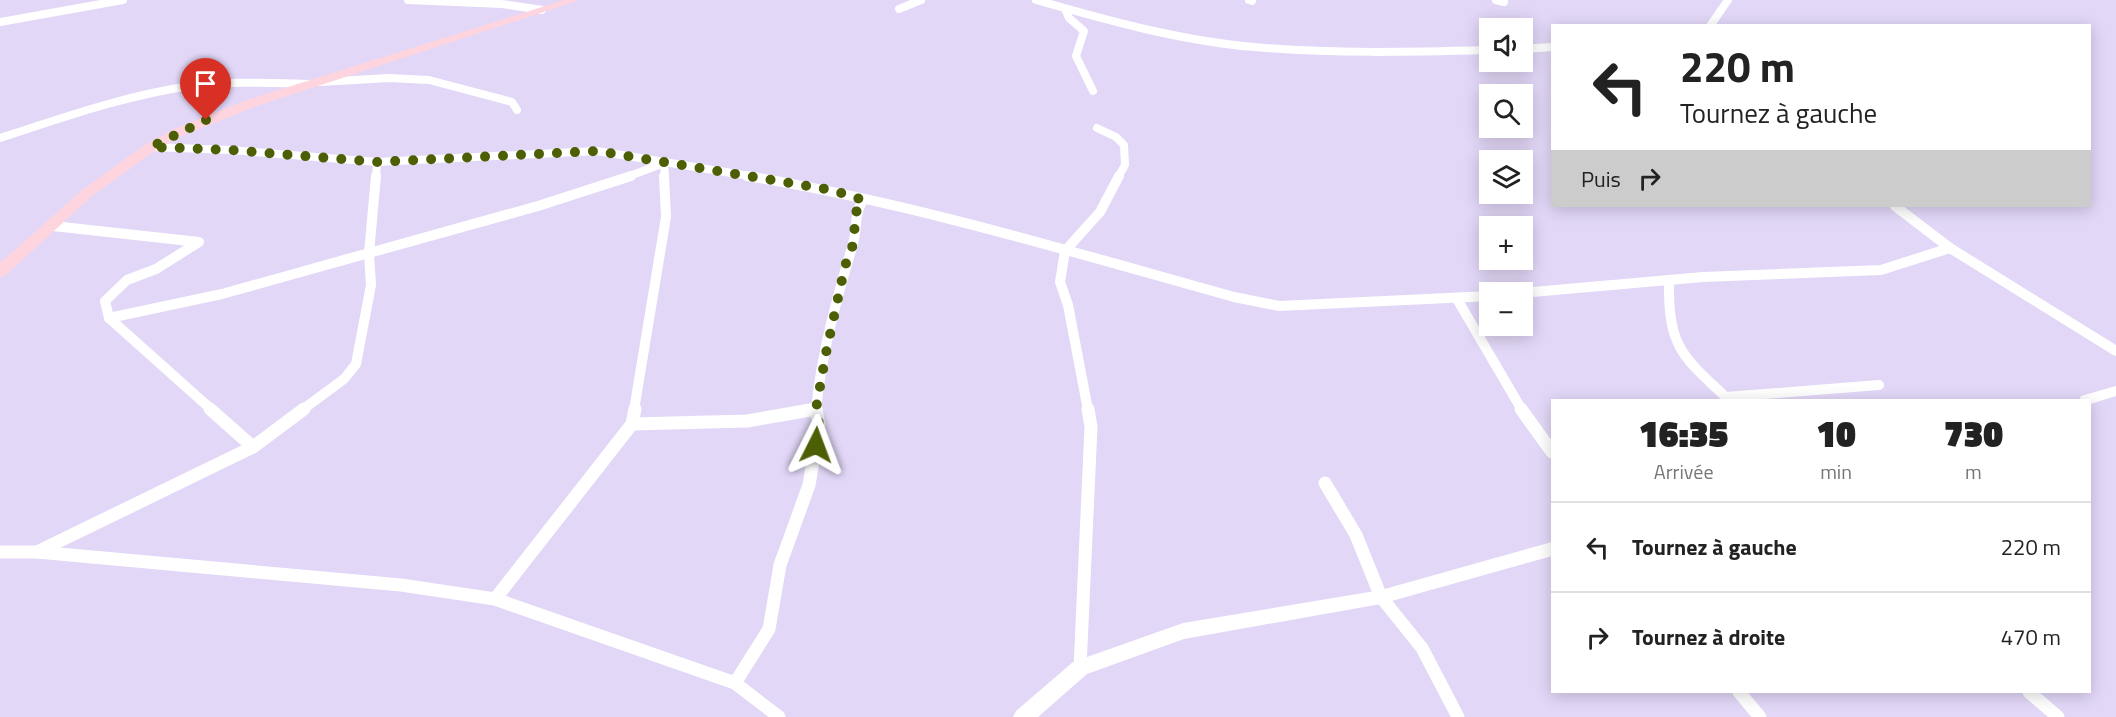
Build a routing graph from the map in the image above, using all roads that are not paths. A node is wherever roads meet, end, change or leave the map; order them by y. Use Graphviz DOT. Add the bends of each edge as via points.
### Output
graph roads {
  1 [pos="123,0"];
  2 [pos="408,0"];
  3 [pos="575,0"];
  4 [pos="921,0"];
  5 [pos="1036,0"];
  6 [pos="1496,0"];
  7 [pos="1728,0"];
  8 [pos="1504,2"];
  9 [pos="899,9"];
  10 [pos="1065,9"];
  11 [pos="542,10"];
  12 [pos="0,22"];
  13 [pos="1711,24"];
  14 [pos="1551,47"];
  15 [pos="1533,48"];
  16 [pos="1479,50"];
  17 [pos="314,83"];
  18 [pos="1093,91"];
  19 [pos="517,110"];
  20 [pos="1097,128"];
  21 [pos="0,138"];
  22 [pos="151,147"];
  23 [pos="377,162"];
  24 [pos="664,163"];
  25 [pos="863,200"];
  26 [pos="1896,207"];
  27 [pos="53,226"];
  28 [pos="1950,248"];
  29 [pos="1065,251"];
  30 [pos="369,253"];
  31 [pos="0,272"];
  32 [pos="1669,282"];
  33 [pos="1533,292"];
  34 [pos="1479,297"];
  35 [pos="1457,298"];
  36 [pos="109,318"];
  37 [pos="2116,351"];
  38 [pos="1879,385"];
  39 [pos="2116,391"];
  40 [pos="1727,399"];
  41 [pos="2089,399"];
  42 [pos="816,409"];
  43 [pos="632,424"];
  44 [pos="253,447"];
  45 [pos="1551,451"];
  46 [pos="1325,483"];
  47 [pos="1551,549"];
  48 [pos="0,552"];
  49 [pos="37,552"];
  50 [pos="1381,597"];
  51 [pos="495,599"];
  52 [pos="1080,668"];
  53 [pos="735,683"];
  54 [pos="1740,693"];
  55 [pos="2030,693"];
  56 [pos="779,717"];
  57 [pos="1023,717"];
  58 [pos="1458,717"];
  59 [pos="1760,717"];
  60 [pos="2058,717"];
  1 -- 12 [label="street"];
  2 -- 11 [label="street" via="502,4"];
  3 -- 11 [label="main road"];
  4 -- 9 [label="street"];
  5 -- 10 [label="street"];
  6 -- 8 [label="street"];
  7 -- 13 [label="street"];
  10 -- 16 [label="street" via="1119,24 1283,50"];
  10 -- 18 [label="street" via="1084,32 1076,56"];
  11 -- 17 [label="main road"];
  14 -- 15 [label="street"];
  17 -- 19 [label="street" via="389,78 429,80 512,102"];
  17 -- 21 [label="street" via="191,86 87,111"];
  17 -- 22 [label="main road" via="206,120"];
  20 -- 29 [label="street" via="1124,145 1125,165 1100,212"];
  22 -- 23 [label="street"];
  22 -- 27 [label="main road" via="87,193"];
  23 -- 24 [label="street" via="597,151"];
  23 -- 30 [label="street"];
  24 -- 25 [label="street" via="832,190"];
  24 -- 30 [label="street" via="631,177"];
  24 -- 43 [label="street" via="666,217"];
  25 -- 29 [label="street" via="920,210"];
  25 -- 42 [label="street" via="855,214 854,242"];
  26 -- 28 [label="street"];
  27 -- 31 [label="main road"];
  27 -- 36 [label="street" via="199,242 156,269 128,280 105,301"];
  28 -- 32 [label="street" via="1881,270 1703,277"];
  28 -- 37 [label="street"];
  29 -- 35 [label="street" via="1279,306"];
  29 -- 52 [label="street" via="1060,282 1068,305 1091,427"];
  30 -- 36 [label="street"];
  30 -- 44 [label="street" via="370,285 356,364 344,379"];
  32 -- 33 [label="street"];
  32 -- 40 [label="street" via="1671,328 1680,348"];
  34 -- 35 [label="street"];
  35 -- 45 [label="street" via="1515,401"];
  36 -- 44 [label="street"];
  38 -- 40 [label="street"];
  39 -- 41 [label="main road"];
  42 -- 43 [label="street" via="776,420"];
  42 -- 53 [label="street" via="819,424 808,485 780,565 769,629"];
  43 -- 51 [label="street"];
  44 -- 49 [label="street"];
  46 -- 50 [label="street" via="1356,535"];
  47 -- 50 [label="main road"];
  48 -- 49 [label="street"];
  49 -- 51 [label="street" via="401,585"];
  50 -- 52 [label="main road" via="1184,631"];
  50 -- 58 [label="street" via="1422,648"];
  51 -- 53 [label="street"];
  52 -- 57 [label="main road"];
  53 -- 56 [label="street"];
  54 -- 59 [label="street"];
  55 -- 60 [label="street"];
}
